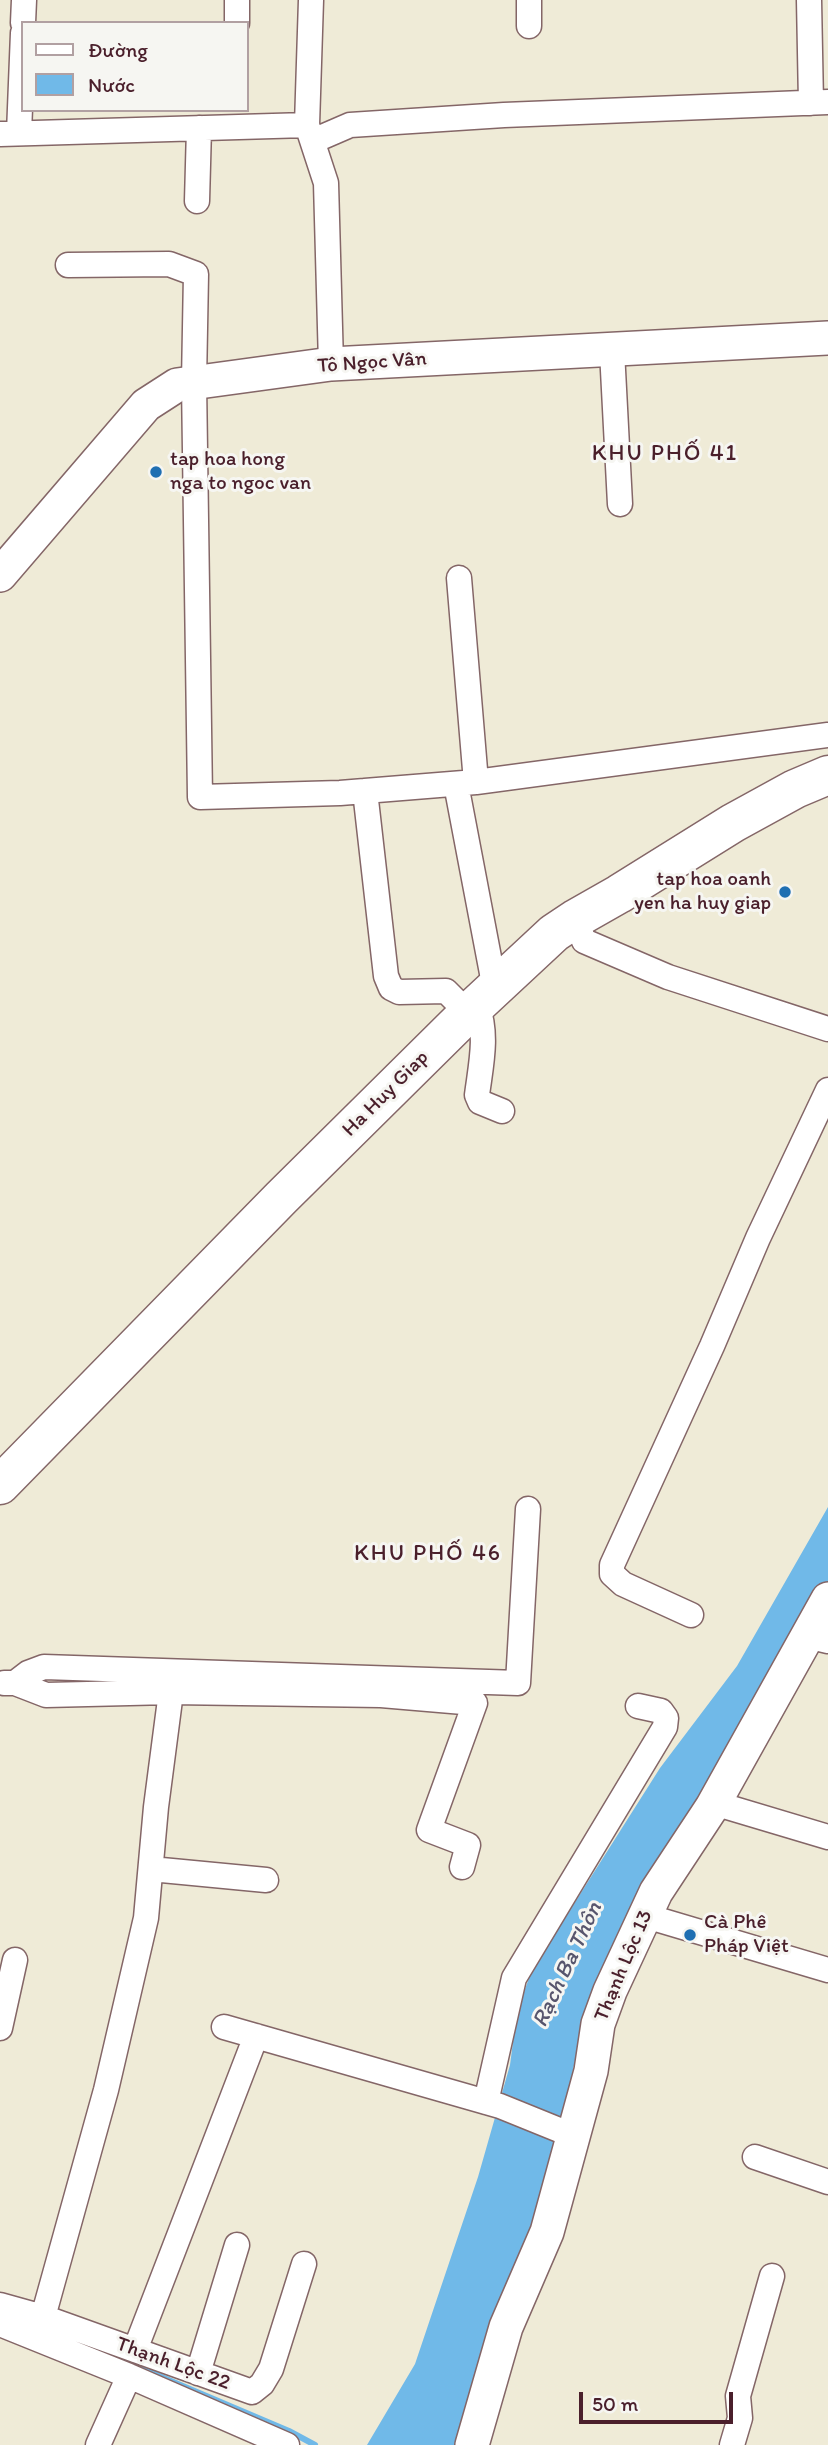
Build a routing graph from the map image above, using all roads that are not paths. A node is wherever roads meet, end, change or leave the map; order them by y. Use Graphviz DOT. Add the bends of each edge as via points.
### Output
graph roads {
  1 [pos="24,0"];
  2 [pos="237,0"];
  3 [pos="311,0"];
  4 [pos="529,0"];
  5 [pos="808,0"];
  6 [pos="23,21"];
  7 [pos="237,21"];
  8 [pos="529,26"];
  9 [pos="21,71"];
  10 [pos="819,103"];
  11 [pos="238,119"];
  12 [pos="310,133"];
  13 [pos="9,134"];
  14 [pos="199,138"];
  15 [pos="197,201"];
  16 [pos="68,265"];
  17 [pos="828,338"];
  18 [pos="612,351"];
  19 [pos="331,364"];
  20 [pos="194,382"];
  21 [pos="620,504"];
  22 [pos="0,575"];
  23 [pos="459,578"];
  24 [pos="828,735"];
  25 [pos="828,775"];
  26 [pos="466,783"];
  27 [pos="365,791"];
  28 [pos="575,919"];
  29 [pos="480,1002"];
  30 [pos="828,1029"];
  31 [pos="828,1090"];
  32 [pos="502,1111"];
  33 [pos="0,1485"];
  34 [pos="528,1509"];
  35 [pos="828,1599"];
  36 [pos="691,1615"];
  37 [pos="818,1639"];
  38 [pos="8,1683"];
  39 [pos="171,1692"];
  40 [pos="638,1706"];
  41 [pos="714,1802"];
  42 [pos="828,1837"];
  43 [pos="462,1867"];
  44 [pos="151,1869"];
  45 [pos="266,1880"];
  46 [pos="646,1916"];
  47 [pos="15,1960"];
  48 [pos="828,1970"];
  49 [pos="224,2026"];
  50 [pos="0,2028"];
  51 [pos="256,2036"];
  52 [pos="493,2104"];
  53 [pos="570,2134"];
  54 [pos="755,2157"];
  55 [pos="828,2182"];
  56 [pos="237,2245"];
  57 [pos="304,2264"];
  58 [pos="772,2276"];
  59 [pos="0,2305"];
  60 [pos="43,2317"];
  61 [pos="0,2324"];
  62 [pos="135,2350"];
  63 [pos="198,2373"];
  64 [pos="129,2376"];
  65 [pos="98,2445"];
  66 [pos="287,2445"];
  67 [pos="471,2445"];
  68 [pos="732,2445"];
  1 -- 6 [label="street"];
  2 -- 7 [label="street"];
  3 -- 12 [label="street"];
  4 -- 8 [label="street"];
  5 -- 10 [label="street"];
  9 -- 13 [label="street"];
  10 -- 12 [label="street" via="504,115 350,125"];
  11 -- 12 [label="street"];
  11 -- 14 [label="street"];
  12 -- 19 [label="street" via="326,183"];
  13 -- 14 [label="street"];
  14 -- 15 [label="street"];
  16 -- 20 [label="street" via="169,264 195,274"];
  17 -- 18 [label="street, Tô Ngọc Vân"];
  18 -- 19 [label="street, Tô Ngọc Vân"];
  18 -- 21 [label="street"];
  19 -- 20 [label="street, Tô Ngọc Vân"];
  20 -- 22 [label="street, Tô Ngọc Vân" via="177,384 146,405"];
  20 -- 27 [label="street" via="200,797"];
  23 -- 26 [label="street"];
  24 -- 26 [label="street"];
  25 -- 28 [label="main road, Ha Huy Giap" via="743,817"];
  26 -- 27 [label="street"];
  26 -- 29 [label="street"];
  27 -- 29 [label="street" via="391,988 399,992 446,991"];
  28 -- 29 [label="main road, Ha Huy Giap"];
  28 -- 30 [label="street" via="584,941 668,977"];
  29 -- 32 [label="street" via="484,1035 477,1094 480,1101"];
  29 -- 33 [label="main road, Ha Huy Giap"];
  31 -- 36 [label="street" via="612,1565 612,1574 623,1584"];
  34 -- 38 [label="street" via="518,1683 44,1667"];
  35 -- 37 [label="street, Thạnh Lộc 13"];
  37 -- 41 [label="street, Thạnh Lộc 13"];
  38 -- 39 [label="street" via="46,1695"];
  39 -- 43 [label="street" via="381,1695 475,1703 429,1830 468,1845"];
  39 -- 44 [label="street"];
  40 -- 52 [label="street" via="661,1711 665,1727 514,1978"];
  41 -- 42 [label="street"];
  41 -- 46 [label="street, Thạnh Lộc 13" via="656,1892"];
  44 -- 45 [label="street"];
  44 -- 60 [label="street" via="146,1918 106,2090"];
  46 -- 48 [label="street"];
  46 -- 53 [label="street, Thạnh Lộc 13" via="598,2024 591,2071"];
  47 -- 50 [label="street"];
  49 -- 51 [label="street"];
  51 -- 52 [label="street"];
  51 -- 62 [label="street"];
  52 -- 53 [label="street"];
  53 -- 67 [label="street, Thạnh Lộc 13" via="547,2232 506,2327"];
  54 -- 55 [label="street"];
  56 -- 63 [label="street"];
  57 -- 63 [label="street, Thạnh Lộc 22" via="271,2369 262,2384 252,2392"];
  58 -- 68 [label="street" via="738,2396 740,2418"];
  59 -- 60 [label="street, Thạnh Lộc 22"];
  60 -- 62 [label="street, Thạnh Lộc 22"];
  61 -- 64 [label="street, Thạnh Lộc 22"];
  62 -- 63 [label="street, Thạnh Lộc 22"];
  64 -- 65 [label="street"];
  64 -- 66 [label="street, Thạnh Lộc 22"];
}
